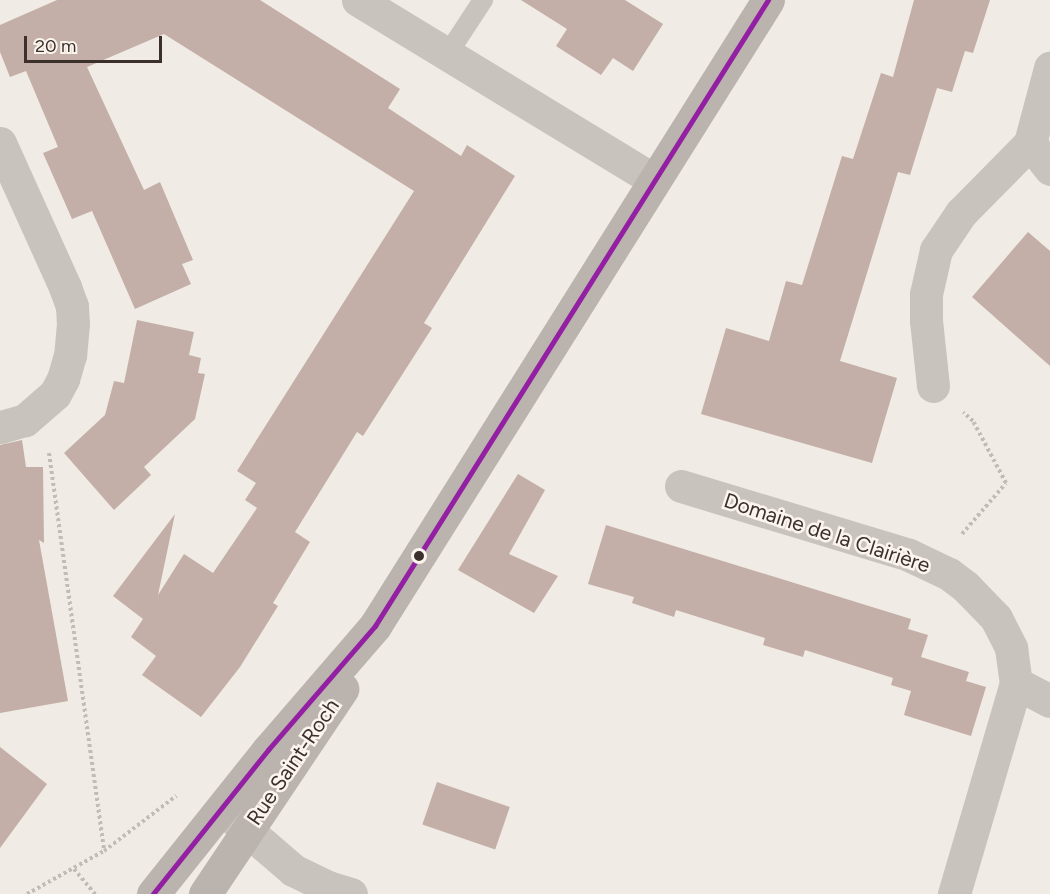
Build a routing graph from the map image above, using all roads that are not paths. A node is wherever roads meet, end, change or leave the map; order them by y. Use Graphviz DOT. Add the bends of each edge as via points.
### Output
graph roads {
  1 [pos="358,0"];
  2 [pos="483,0"];
  3 [pos="768,0"];
  4 [pos="447,55"];
  5 [pos="1050,68"];
  6 [pos="0,142"];
  7 [pos="1030,143"];
  8 [pos="1050,169"];
  9 [pos="654,180"];
  10 [pos="933,386"];
  11 [pos="12,424"];
  12 [pos="681,486"];
  13 [pos="375,626"];
  14 [pos="1016,683"];
  15 [pos="1050,701"];
  16 [pos="222,808"];
  17 [pos="247,831"];
  18 [pos="153,894"];
  19 [pos="205,894"];
  20 [pos="351,894"];
  21 [pos="954,894"];
  1 -- 4 [label="street"];
  2 -- 4 [label="lane"];
  3 -- 9 [label="main road"];
  4 -- 9 [label="street"];
  5 -- 7 [label="street"];
  6 -- 11 [label="street" via="72,306 72,338 63,379 43,407"];
  7 -- 8 [label="street"];
  7 -- 10 [label="street" via="962,213 936,250 926,294"];
  9 -- 13 [label="main road"];
  12 -- 14 [label="street, Domaine de la Clairière" via="909,555 949,574 983,601 1005,632"];
  13 -- 16 [label="main road"];
  13 -- 17 [label="main road, Rue Saint-Roch" via="337,699"];
  14 -- 15 [label="street"];
  14 -- 21 [label="street, Domaine de la Clairière"];
  16 -- 17 [label="street"];
  16 -- 18 [label="main road"];
  17 -- 19 [label="main road, Rue Saint-Roch"];
  17 -- 20 [label="street" via="293,870"];
}
